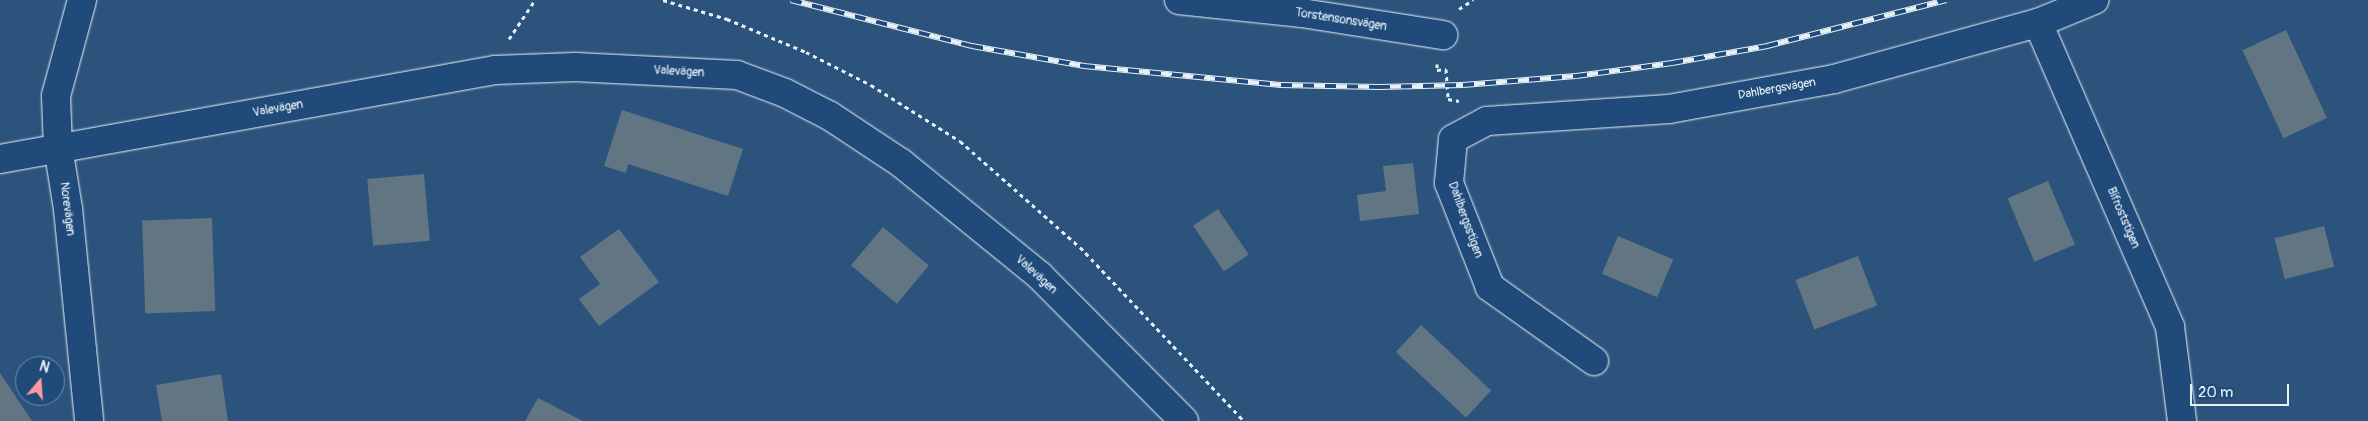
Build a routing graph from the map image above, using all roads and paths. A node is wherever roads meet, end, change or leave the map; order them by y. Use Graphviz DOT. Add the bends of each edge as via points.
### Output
graph roads {
  1 [pos="82,0"];
  2 [pos="535,0"];
  3 [pos="1179,0"];
  4 [pos="2094,0"];
  5 [pos="2038,23"];
  6 [pos="1443,35"];
  7 [pos="495,70"];
  8 [pos="1453,139"];
  9 [pos="58,147"];
  10 [pos="0,158"];
  11 [pos="1594,361"];
  12 [pos="89,421"];
  13 [pos="1184,421"];
  14 [pos="2182,421"];
  1 -- 9 [label="street, Norevägen" via="56,96"];
  2 -- 7 [label="path" via="501,52"];
  3 -- 6 [label="street, Torstensonsvägen" via="1302,13"];
  4 -- 5 [label="street, Dahlbergsvägen"];
  5 -- 8 [label="street, Dahlbergsvägen" via="1834,79 1669,108 1487,121"];
  5 -- 14 [label="street, Bifroststigen" via="2170,327"];
  6 -- 8 [label="path" via="1446,62 1437,64 1437,70 1446,69 1448,99 1459,99 1460,106 1449,107"];
  7 -- 9 [label="street, Valevägen"];
  7 -- 13 [label="street, Valevägen" via="575,67 737,75 830,116 901,163 1040,276"];
  8 -- 11 [label="street, Dahlbergsstigen" via="1449,183 1490,287"];
  9 -- 10 [label="street, Valevägen"];
  9 -- 12 [label="street, Norevägen" via="68,209"];
}
